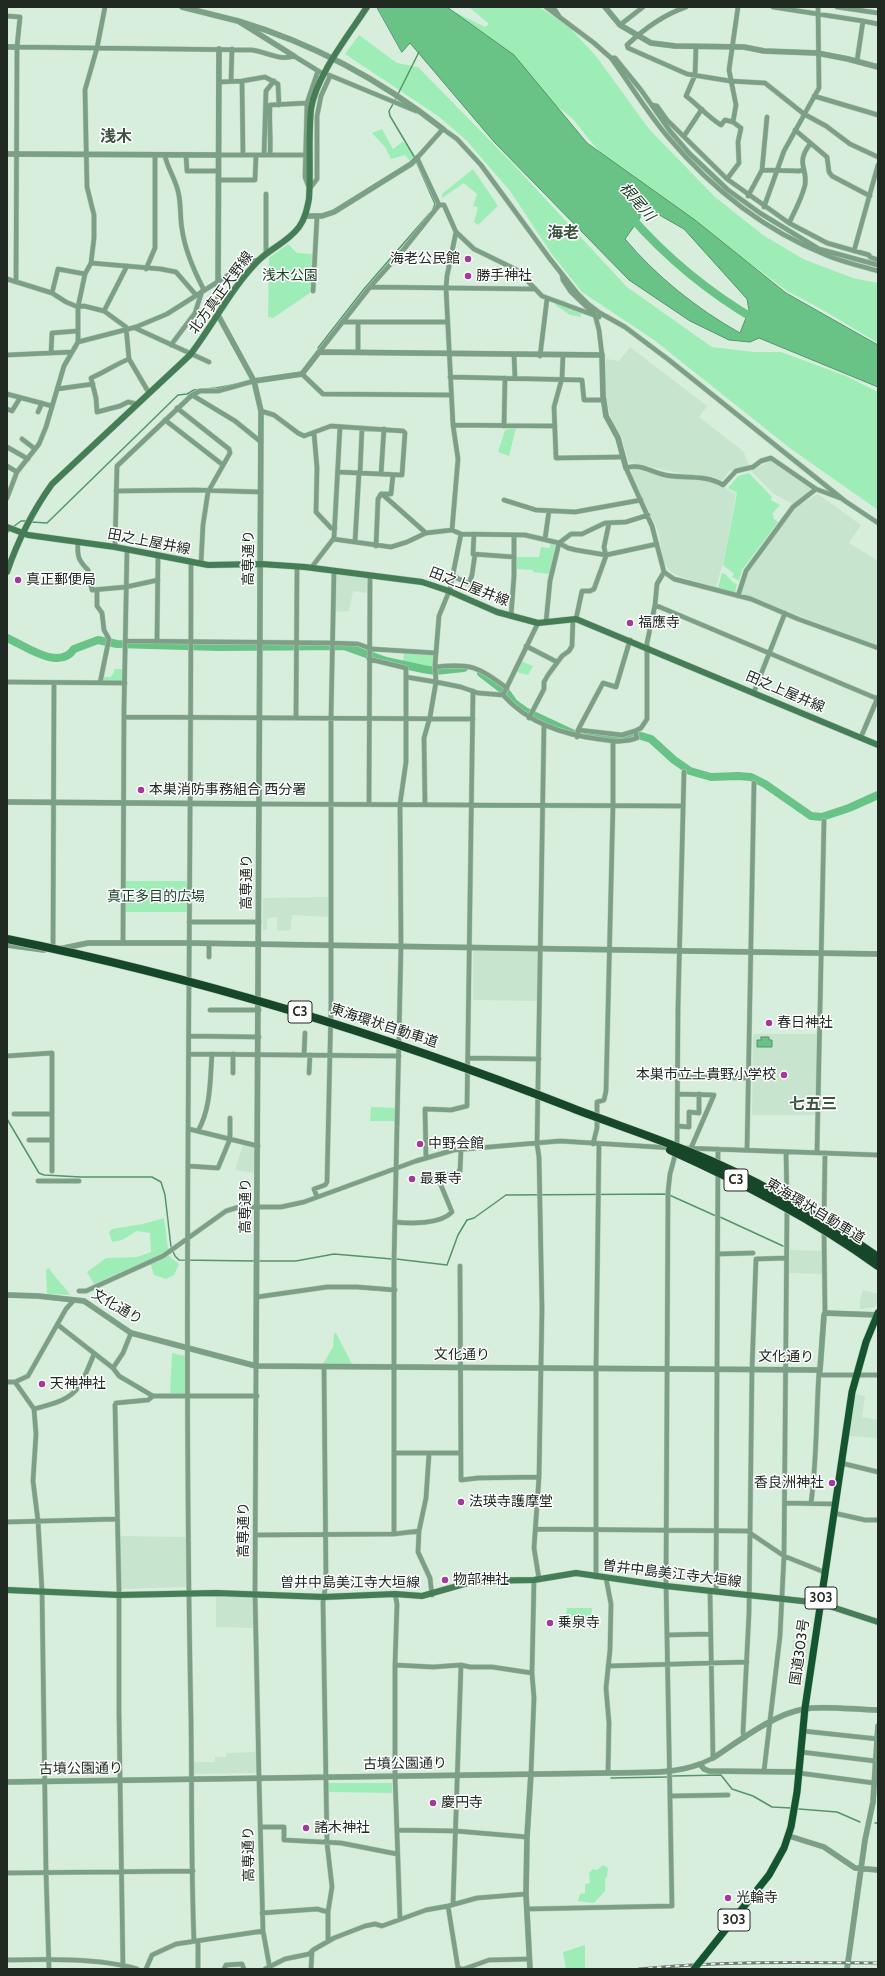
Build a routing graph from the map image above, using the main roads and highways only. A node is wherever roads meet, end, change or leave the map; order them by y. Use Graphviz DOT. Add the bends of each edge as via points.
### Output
graph roads {
  1 [pos="367,7"];
  2 [pos="8,528"];
  3 [pos="19,532"];
  4 [pos="7,572"];
  5 [pos="878,745"];
  6 [pos="7,939"];
  7 [pos="585,1113"];
  8 [pos="878,1257"];
  9 [pos="878,1266"];
  10 [pos="878,1314"];
  11 [pos="7,1590"];
  12 [pos="820,1603"];
  13 [pos="878,1622"];
  14 [pos="694,1969"];
  1 -- 3 [label="main road, 北方真正大野線" via="319,82 311,109 310,188 300,226 290,237 258,260 190,355 52,484"];
  2 -- 3 [label="main road, 田之上屋井線"];
  3 -- 4 [label="main road, 北方真正大野線"];
  3 -- 5 [label="main road, 田之上屋井線" via="200,564 261,564 311,568 422,582 486,608 538,623 575,619"];
  6 -- 7 [label="highway, 東海環状自動車道 / C3, bridge" via="164,974 286,1008 419,1051"];
  7 -- 8 [label="highway, 東海環状自動車道 / C3, bridge" via="691,1152 740,1174 810,1213"];
  7 -- 9 [label="highway, 東海環状自動車道 / C3, bridge" via="736,1180 803,1216"];
  10 -- 12 [label="highway, 国道303号 / 303" via="855,1376"];
  11 -- 12 [label="main road, 曽井中島美江寺大垣線" via="119,1595 432,1595 475,1581 536,1579 576,1573"];
  12 -- 13 [label="main road, 曽井中島美江寺大垣線"];
  12 -- 14 [label="highway, 国道303号 / 303, bridge" via="805,1708 794,1814 789,1836 769,1875"];
}
